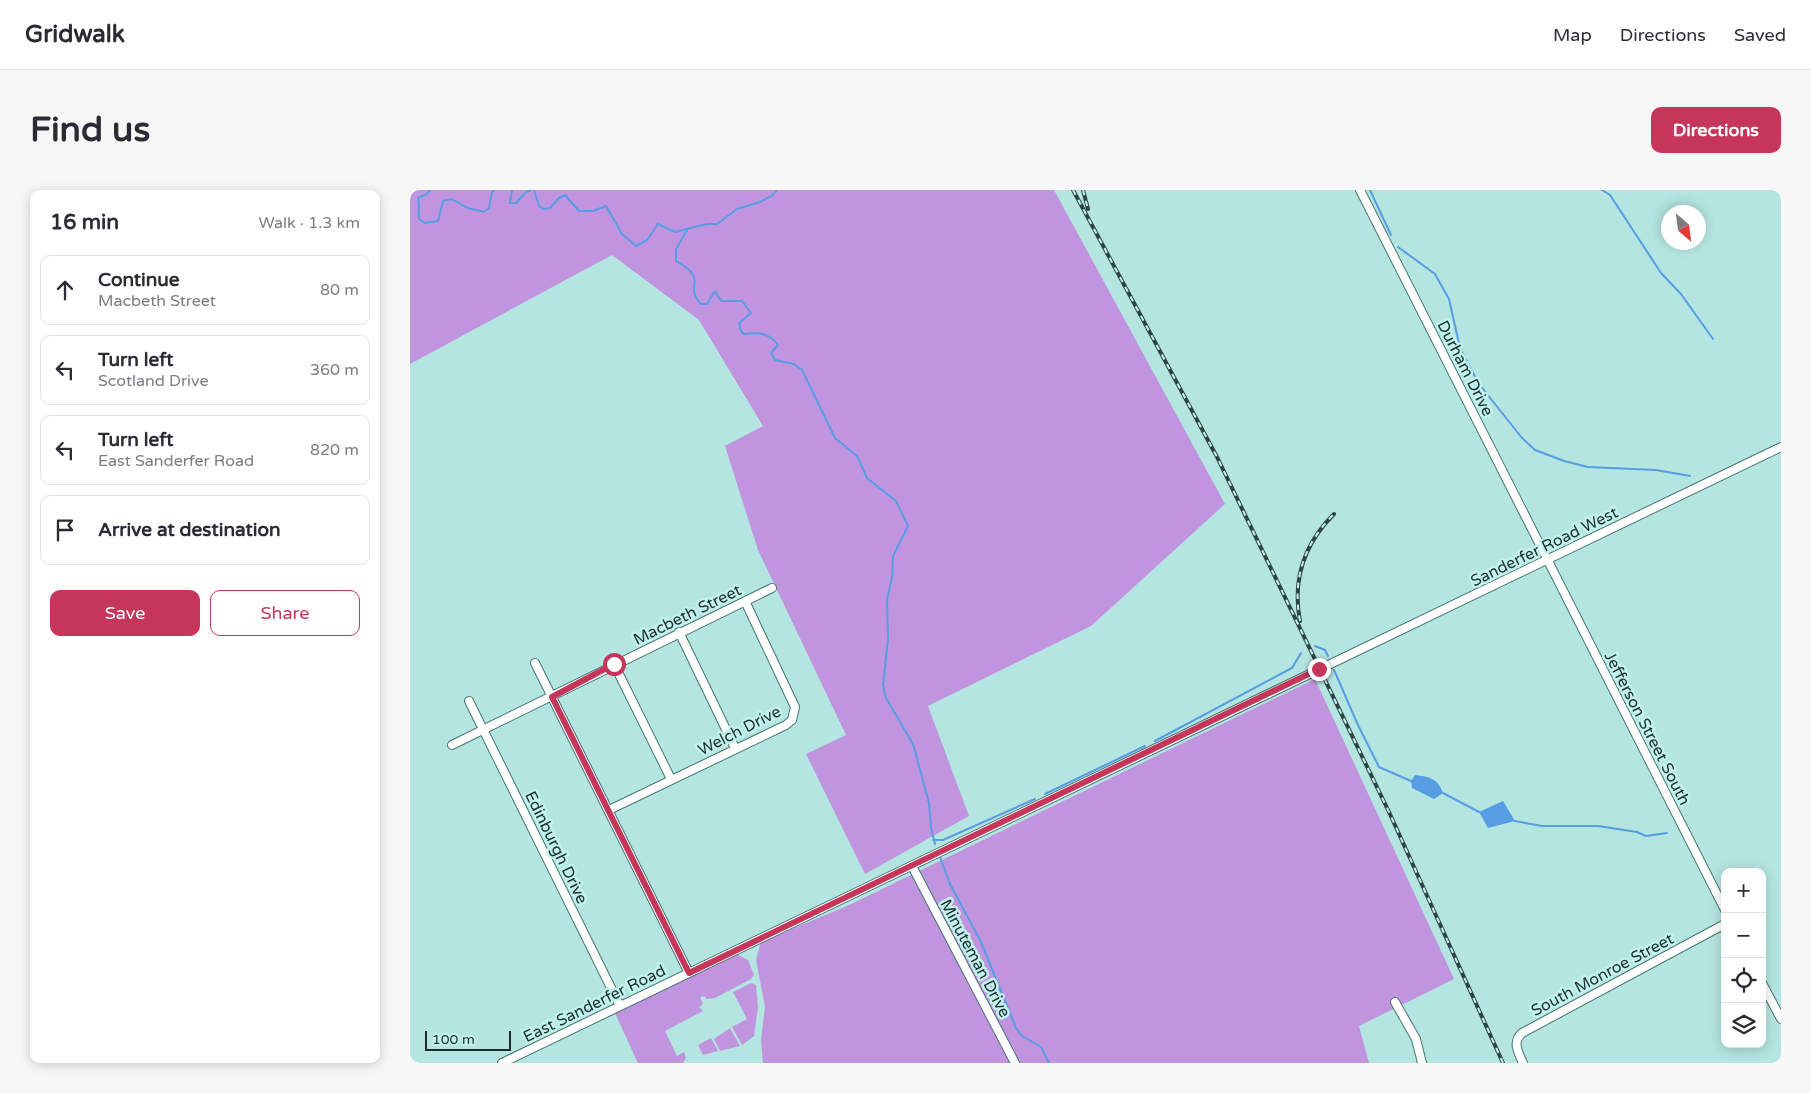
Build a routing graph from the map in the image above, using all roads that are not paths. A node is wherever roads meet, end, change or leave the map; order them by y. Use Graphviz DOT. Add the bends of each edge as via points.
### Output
graph roads {
  1 [pos="1360,190"];
  2 [pos="1781,448"];
  3 [pos="1547,559"];
  4 [pos="772,588"];
  5 [pos="745,601"];
  6 [pos="679,632"];
  7 [pos="535,663"];
  8 [pos="614,664"];
  9 [pos="1319,669"];
  10 [pos="552,697"];
  11 [pos="469,701"];
  12 [pos="483,730"];
  13 [pos="452,745"];
  14 [pos="735,748"];
  15 [pos="671,779"];
  16 [pos="609,810"];
  17 [pos="912,866"];
  18 [pos="1721,902"];
  19 [pos="1721,926"];
  20 [pos="689,973"];
  21 [pos="1766,991"];
  22 [pos="1395,1002"];
  23 [pos="620,1006"];
  24 [pos="1781,1019"];
  25 [pos="502,1063"];
  26 [pos="1015,1063"];
  27 [pos="1422,1063"];
  28 [pos="1523,1063"];
  1 -- 3 [label="street, Durham Drive"];
  2 -- 3 [label="street, Sanderfer Road West"];
  3 -- 9 [label="street, Sanderfer Road West"];
  3 -- 18 [label="street, Jefferson Street South"];
  4 -- 5 [label="street, Macbeth Street"];
  5 -- 6 [label="street, Macbeth Street"];
  5 -- 14 [label="street, Welch Drive" via="795,706 792,720 786,725"];
  6 -- 8 [label="street, Macbeth Street"];
  6 -- 14 [label="street"];
  7 -- 10 [label="street"];
  8 -- 10 [label="street, Macbeth Street"];
  8 -- 15 [label="street"];
  9 -- 17 [label="street, East Sanderfer Road"];
  10 -- 12 [label="street, Macbeth Street"];
  10 -- 16 [label="street"];
  11 -- 12 [label="street, Edinburgh Drive"];
  12 -- 13 [label="street, Macbeth Street"];
  12 -- 23 [label="street, Edinburgh Drive"];
  14 -- 15 [label="street, Welch Drive"];
  15 -- 16 [label="street, Welch Drive"];
  16 -- 20 [label="street"];
  17 -- 20 [label="street, East Sanderfer Road"];
  17 -- 26 [label="street, Minuteman Drive"];
  19 -- 28 [label="street, South Monroe Street" via="1522,1033 1516,1044"];
  20 -- 23 [label="street, East Sanderfer Road"];
  21 -- 24 [label="street"];
  22 -- 27 [label="street" via="1416,1039"];
  23 -- 25 [label="street, East Sanderfer Road"];
}
